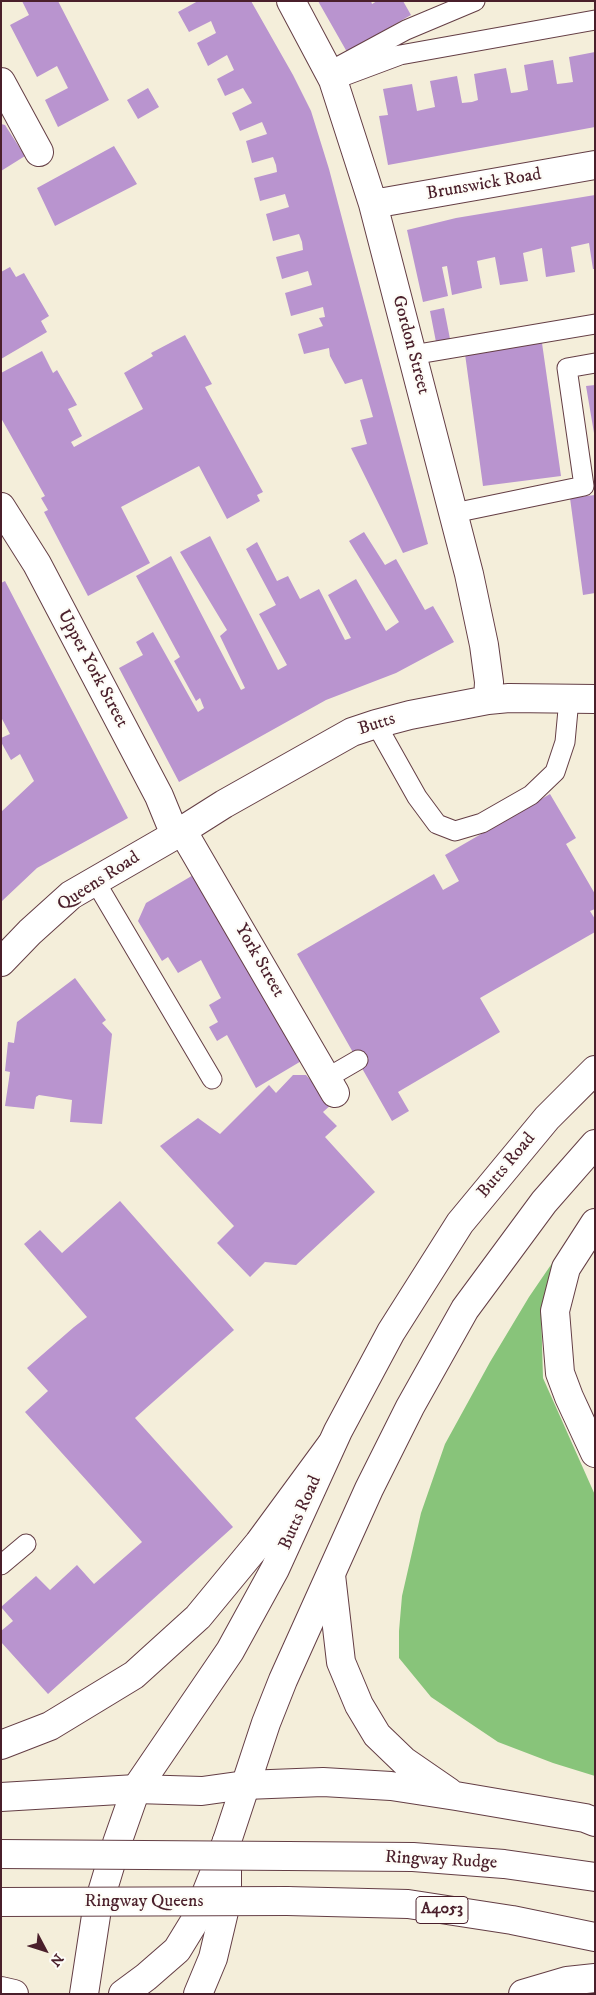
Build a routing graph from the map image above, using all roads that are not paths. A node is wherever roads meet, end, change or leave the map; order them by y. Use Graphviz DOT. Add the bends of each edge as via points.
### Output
graph roads {
  1 [pos="291,1"];
  2 [pos="475,1"];
  3 [pos="595,20"];
  4 [pos="330,76"];
  5 [pos="1,82"];
  6 [pos="39,152"];
  7 [pos="595,165"];
  8 [pos="374,204"];
  9 [pos="595,324"];
  10 [pos="412,355"];
  11 [pos="595,363"];
  12 [pos="1,507"];
  13 [pos="454,513"];
  14 [pos="582,699"];
  15 [pos="488,700"];
  16 [pos="376,724"];
  17 [pos="179,832"];
  18 [pos="95,881"];
  19 [pos="1,962"];
  20 [pos="358,1060"];
  21 [pos="595,1070"];
  22 [pos="212,1079"];
  23 [pos="331,1085"];
  24 [pos="595,1144"];
  25 [pos="595,1223"];
  26 [pos="331,1445"];
  27 [pos="595,1453"];
  28 [pos="26,1544"];
  29 [pos="1,1565"];
  30 [pos="331,1575"];
  31 [pos="1,1745"];
  32 [pos="245,1785"];
  33 [pos="136,1789"];
  34 [pos="456,1796"];
  35 [pos="1,1797"];
  36 [pos="595,1822"];
  37 [pos="227,1841"];
  38 [pos="1,1854"];
  39 [pos="595,1877"];
  40 [pos="1,1902"];
  41 [pos="595,1937"];
  42 [pos="595,1978"];
  43 [pos="1,1991"];
  44 [pos="14,1994"];
  45 [pos="84,1994"];
  46 [pos="123,1994"];
  47 [pos="198,1994"];
  48 [pos="523,1994"];
  1 -- 4 [label="main road, Gordon Street"];
  2 -- 4 [label="lane" via="406,30"];
  3 -- 4 [label="lane" via="400,56"];
  4 -- 8 [label="main road, Gordon Street"];
  5 -- 6 [label="main road"];
  7 -- 8 [label="main road, Brunswick Road"];
  8 -- 10 [label="main road, Gordon Street"];
  9 -- 10 [label="lane"];
  10 -- 13 [label="main road, Gordon Street"];
  11 -- 13 [label="lane" via="567,368 584,486"];
  12 -- 17 [label="main road, Upper York Street" via="37,564"];
  13 -- 15 [label="main road, Gordon Street" via="484,645"];
  14 -- 15 [label="main road, Butts"];
  14 -- 16 [label="lane" via="556,772 530,795 482,823 455,831 437,824 417,797"];
  15 -- 16 [label="main road, Butts"];
  16 -- 17 [label="main road, Butts" via="352,732"];
  17 -- 18 [label="main road, Queens Road"];
  17 -- 23 [label="main road, York Street"];
  18 -- 19 [label="main road, Queens Road" via="71,896"];
  18 -- 22 [label="lane"];
  20 -- 23 [label="lane"];
  21 -- 26 [label="main road, Butts Road" via="547,1118 460,1223 391,1332"];
  24 -- 30 [label="main road" via="544,1202 465,1310 410,1407"];
  25 -- 27 [label="main road" via="566,1268 556,1311 560,1373"];
  26 -- 31 [label="main road" via="259,1543 198,1617 134,1675 50,1726"];
  26 -- 33 [label="main road, Butts Road" via="275,1569 230,1651"];
  28 -- 29 [label="lane"];
  30 -- 32 [label="main road" via="283,1680"];
  30 -- 34 [label="main road" via="342,1662 359,1705 378,1735 404,1761"];
  32 -- 33 [label="main road" via="202,1791"];
  32 -- 34 [label="main road" via="323,1782 390,1786"];
  32 -- 37 [label="main road"];
  33 -- 35 [label="main road"];
  33 -- 45 [label="main road, Butts Road" via="97,1909"];
  34 -- 36 [label="main road"];
  37 -- 46 [label="main road" via="196,1919 177,1950"];
  37 -- 47 [label="main road" via="226,1899 213,1958"];
  38 -- 39 [label="main road, Ringway Rudge, bridge" via="412,1857 504,1864"];
  40 -- 41 [label="main road, Ringway Queens / A4053, bridge" via="408,1904"];
  42 -- 48 [label="main road" via="567,1981"];
  43 -- 44 [label="main road"];
}
